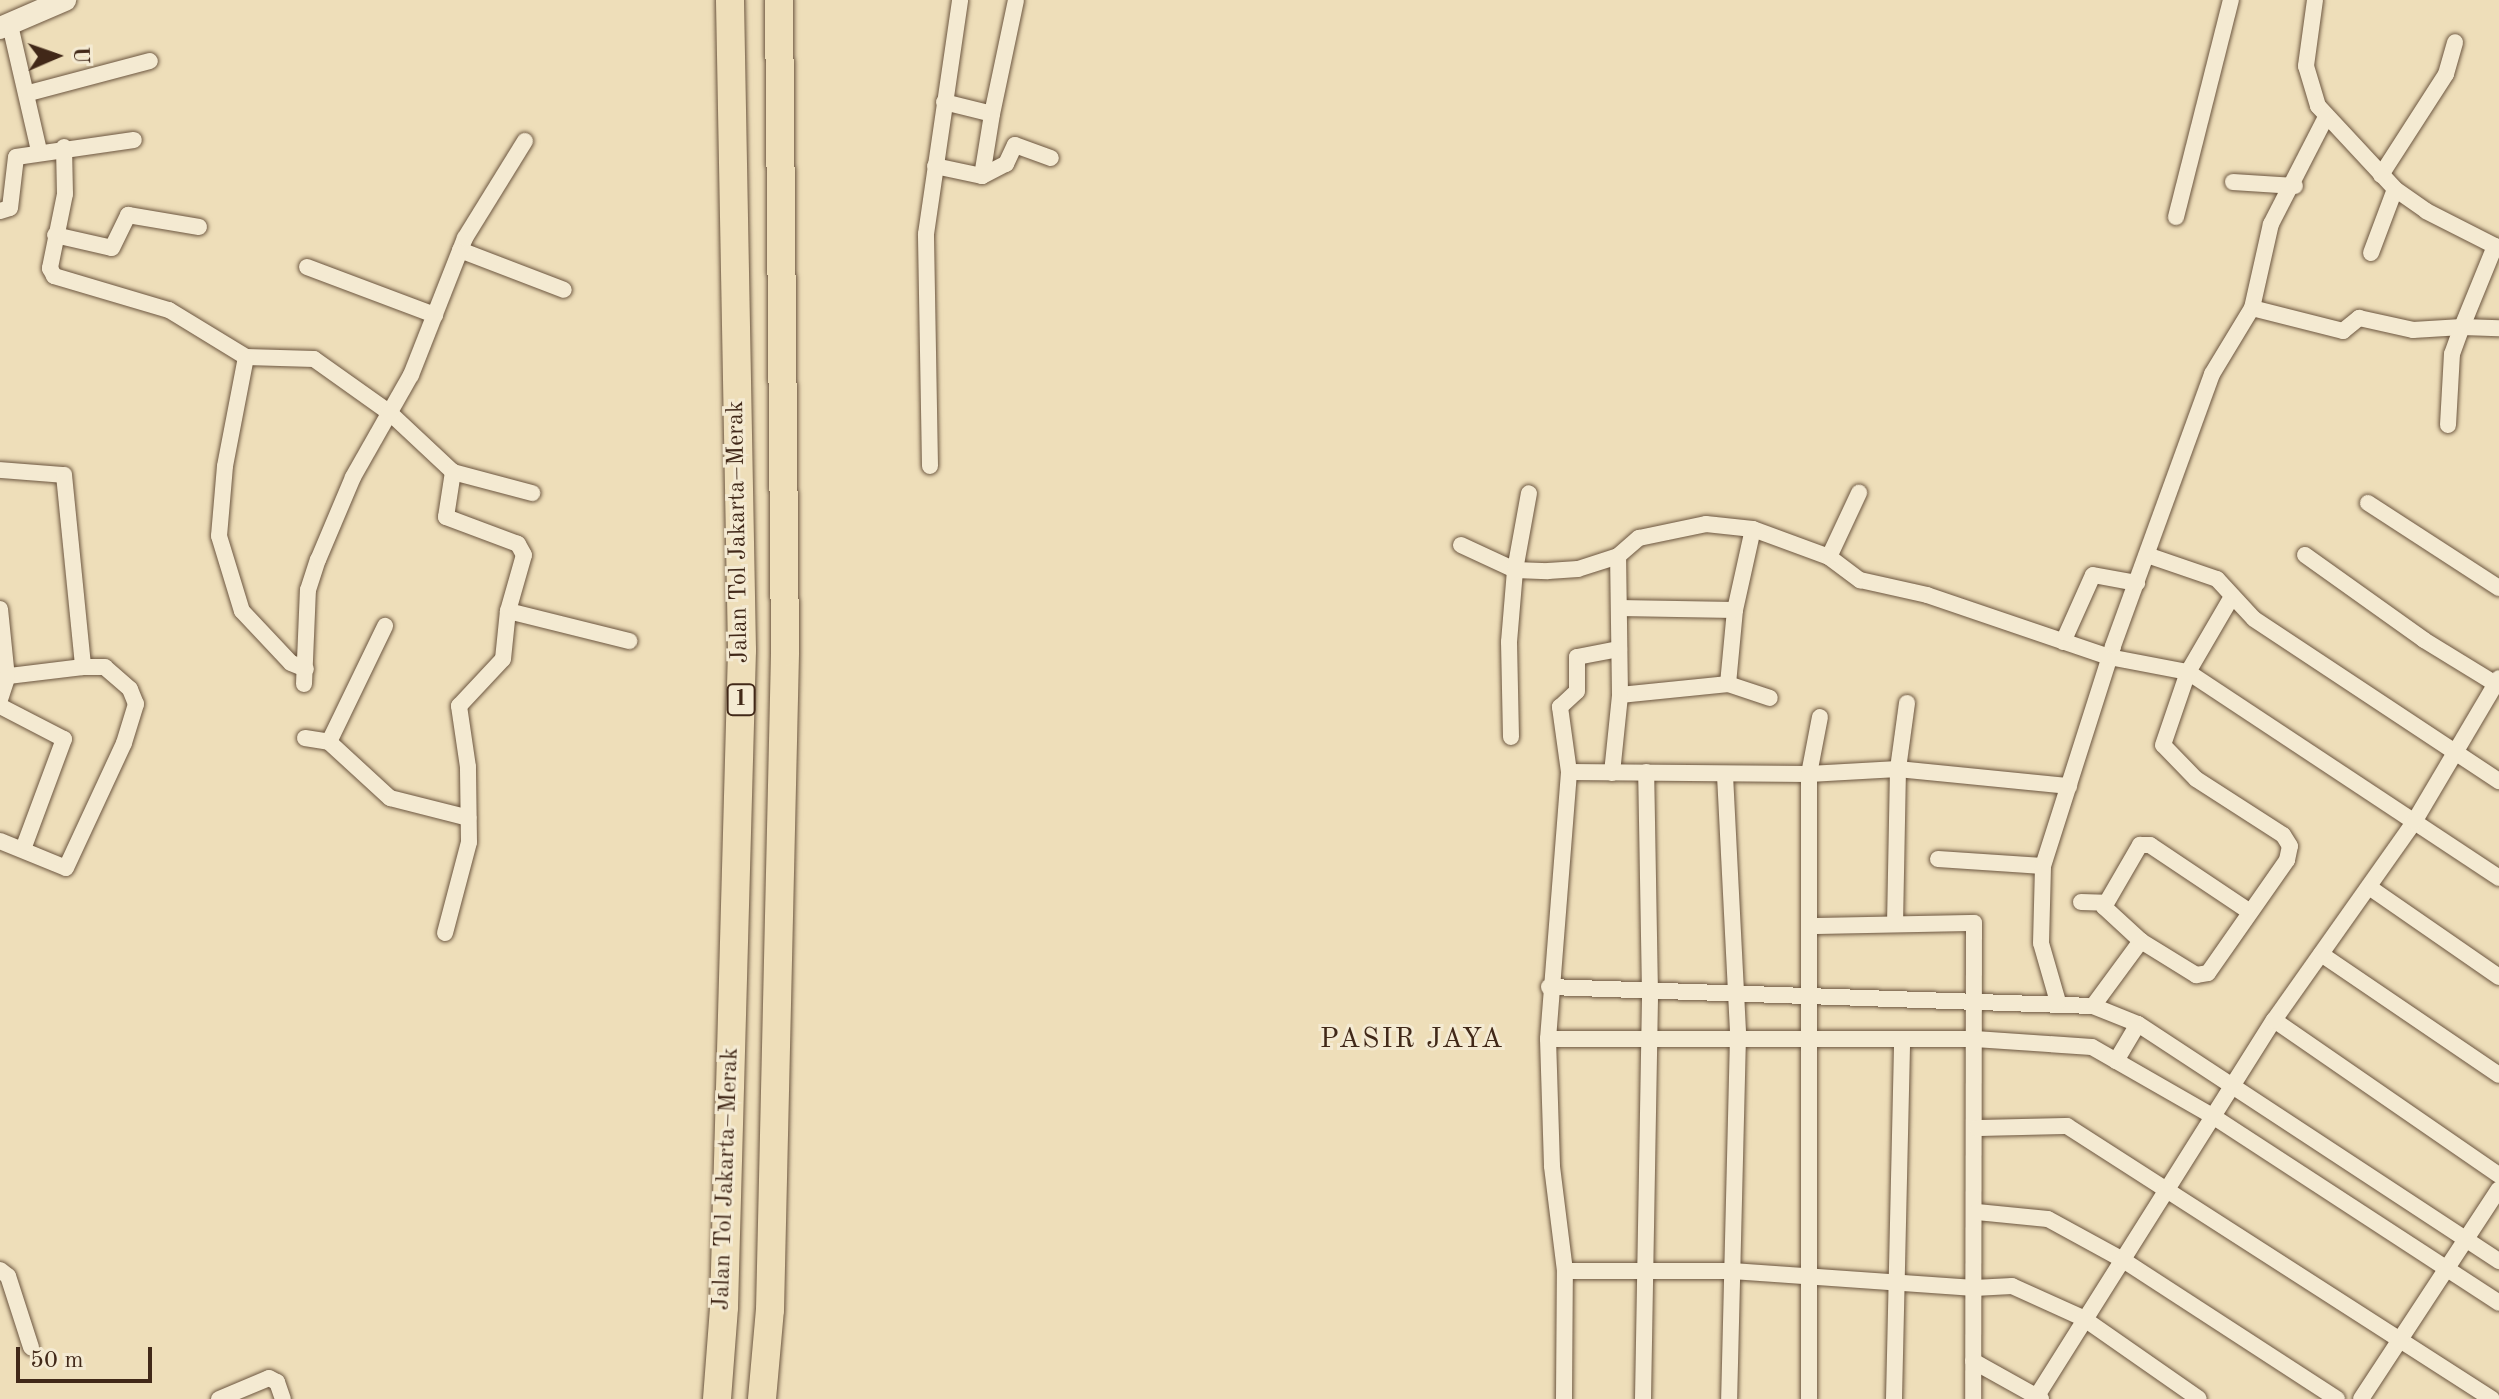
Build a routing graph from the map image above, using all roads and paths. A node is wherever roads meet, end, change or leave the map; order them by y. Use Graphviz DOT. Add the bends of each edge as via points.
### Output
graph roads {
  1 [pos="730,0"];
  2 [pos="779,0"];
  3 [pos="960,0"];
  4 [pos="1016,0"];
  5 [pos="2231,0"];
  6 [pos="2315,0"];
  7 [pos="58,2"];
  8 [pos="5,26"];
  9 [pos="2455,42"];
  10 [pos="150,61"];
  11 [pos="29,93"];
  12 [pos="944,102"];
  13 [pos="992,114"];
  14 [pos="2326,117"];
  15 [pos="134,140"];
  16 [pos="525,141"];
  17 [pos="64,147"];
  18 [pos="39,151"];
  19 [pos="1051,158"];
  20 [pos="935,166"];
  21 [pos="2381,175"];
  22 [pos="982,176"];
  23 [pos="2233,182"];
  24 [pos="2295,186"];
  25 [pos="2395,189"];
  26 [pos="0,211"];
  27 [pos="2176,217"];
  28 [pos="199,227"];
  29 [pos="55,235"];
  30 [pos="2497,247"];
  31 [pos="460,250"];
  32 [pos="2371,253"];
  33 [pos="307,267"];
  34 [pos="564,290"];
  35 [pos="2252,308"];
  36 [pos="435,315"];
  37 [pos="2462,327"];
  38 [pos="2499,328"];
  39 [pos="246,357"];
  40 [pos="390,413"];
  41 [pos="2448,425"];
  42 [pos="930,466"];
  43 [pos="0,470"];
  44 [pos="453,472"];
  45 [pos="532,493"];
  46 [pos="1529,493"];
  47 [pos="1859,493"];
  48 [pos="2368,503"];
  49 [pos="1753,529"];
  50 [pos="1461,545"];
  51 [pos="2147,555"];
  52 [pos="2305,555"];
  53 [pos="1618,556"];
  54 [pos="1829,557"];
  55 [pos="1515,570"];
  56 [pos="2137,583"];
  57 [pos="2499,588"];
  58 [pos="2231,598"];
  59 [pos="1619,608"];
  60 [pos="0,609"];
  61 [pos="1735,610"];
  62 [pos="508,611"];
  63 [pos="385,626"];
  64 [pos="629,641"];
  65 [pos="2063,642"];
  66 [pos="1619,649"];
  67 [pos="2109,657"];
  68 [pos="83,667"];
  69 [pos="2188,672"];
  70 [pos="4,679"];
  71 [pos="2498,683"];
  72 [pos="1728,684"];
  73 [pos="1620,695"];
  74 [pos="1770,698"];
  75 [pos="0,703"];
  76 [pos="1907,703"];
  77 [pos="1820,717"];
  78 [pos="1511,737"];
  79 [pos="305,738"];
  80 [pos="329,742"];
  81 [pos="2453,754"];
  82 [pos="1898,769"];
  83 [pos="1569,772"];
  84 [pos="1646,772"];
  85 [pos="1612,773"];
  86 [pos="1809,774"];
  87 [pos="1725,775"];
  88 [pos="2499,781"];
  89 [pos="2069,786"];
  90 [pos="469,818"];
  91 [pos="2414,822"];
  92 [pos="0,841"];
  93 [pos="23,849"];
  94 [pos="1938,859"];
  95 [pos="2043,866"];
  96 [pos="2499,878"];
  97 [pos="2369,887"];
  98 [pos="2081,902"];
  99 [pos="2105,903"];
  100 [pos="2250,912"];
  101 [pos="1895,923"];
  102 [pos="1812,926"];
  103 [pos="445,933"];
  104 [pos="2141,941"];
  105 [pos="2321,954"];
  106 [pos="2499,977"];
  107 [pos="1549,987"];
  108 [pos="1650,993"];
  109 [pos="1735,996"];
  110 [pos="1812,999"];
  111 [pos="1973,1000"];
  112 [pos="2058,1002"];
  113 [pos="2093,1006"];
  114 [pos="2274,1020"];
  115 [pos="2138,1024"];
  116 [pos="1738,1036"];
  117 [pos="1548,1039"];
  118 [pos="1812,1039"];
  119 [pos="1902,1039"];
  120 [pos="1975,1039"];
  121 [pos="1649,1042"];
  122 [pos="2116,1059"];
  123 [pos="2499,1075"];
  124 [pos="2232,1088"];
  125 [pos="2214,1117"];
  126 [pos="1977,1128"];
  127 [pos="2499,1175"];
  128 [pos="2499,1189"];
  129 [pos="2168,1190"];
  130 [pos="1977,1212"];
  131 [pos="2468,1240"];
  132 [pos="2123,1260"];
  133 [pos="2499,1261"];
  134 [pos="2449,1269"];
  135 [pos="0,1270"];
  136 [pos="1565,1271"];
  137 [pos="1732,1271"];
  138 [pos="1645,1273"];
  139 [pos="1810,1274"];
  140 [pos="1894,1280"];
  141 [pos="1974,1288"];
  142 [pos="2499,1303"];
  143 [pos="2083,1318"];
  144 [pos="2402,1341"];
  145 [pos="31,1347"];
  146 [pos="1973,1361"];
  147 [pos="2037,1398"];
  148 [pos="219,1399"];
  149 [pos="283,1399"];
  150 [pos="717,1399"];
  151 [pos="762,1399"];
  152 [pos="1564,1399"];
  153 [pos="1643,1399"];
  154 [pos="1729,1399"];
  155 [pos="1809,1399"];
  156 [pos="1894,1399"];
  157 [pos="1973,1399"];
  158 [pos="2199,1399"];
  159 [pos="2337,1399"];
  160 [pos="2361,1399"];
  161 [pos="2492,1399"];
  1 -- 150 [label="highway, Jalan Tol Jakarta–Merak / 1" via="742,650"];
  2 -- 151 [label="highway, Jalan Tol Jakarta–Merak / 1" via="785,652 770,1310"];
  3 -- 12 [label="street"];
  4 -- 13 [label="street"];
  5 -- 27 [label="street"];
  6 -- 14 [label="street" via="2306,66 2311,94"];
  7 -- 8 [label="street"];
  8 -- 11 [label="street"];
  9 -- 21 [label="street" via="2446,74"];
  10 -- 11 [label="street"];
  11 -- 18 [label="street"];
  12 -- 13 [label="street"];
  12 -- 20 [label="street"];
  13 -- 22 [label="street"];
  14 -- 21 [label="street"];
  14 -- 24 [label="street"];
  15 -- 17 [label="street"];
  16 -- 31 [label="street"];
  17 -- 18 [label="street"];
  17 -- 29 [label="street" via="65,196"];
  18 -- 26 [label="street" via="16,157 10,208"];
  19 -- 22 [label="street" via="1015,145 1006,164"];
  20 -- 22 [label="street"];
  20 -- 42 [label="street" via="926,234"];
  21 -- 25 [label="street"];
  23 -- 24 [label="street"];
  24 -- 35 [label="street" via="2271,224"];
  25 -- 30 [label="street"];
  25 -- 32 [label="street"];
  28 -- 29 [label="street" via="128,215 112,248"];
  29 -- 39 [label="street" via="54,276 169,310"];
  30 -- 37 [label="street"];
  31 -- 34 [label="street"];
  31 -- 36 [label="street"];
  33 -- 36 [label="street"];
  35 -- 37 [label="street" via="2343,331 2359,318 2413,330"];
  35 -- 51 [label="street" via="2212,374"];
  36 -- 40 [label="street"];
  37 -- 38 [label="street"];
  37 -- 41 [label="street" via="2452,354"];
  39 -- 40 [label="street" via="314,359"];
  39 -- 40 [label="street" via="225,466 219,536 242,611 305,677 312,574 353,477"];
  40 -- 44 [label="street"];
  43 -- 68 [label="street" via="64,475"];
  44 -- 45 [label="street"];
  44 -- 62 [label="street" via="446,517 523,549"];
  46 -- 55 [label="street"];
  47 -- 54 [label="street"];
  48 -- 57 [label="street"];
  49 -- 53 [label="street" via="1706,524 1639,538"];
  49 -- 54 [label="street"];
  49 -- 61 [label="street"];
  50 -- 55 [label="street"];
  51 -- 56 [label="street"];
  51 -- 58 [label="street" via="2217,579"];
  52 -- 71 [label="street"];
  53 -- 55 [label="street" via="1578,569"];
  53 -- 59 [label="street"];
  54 -- 65 [label="street" via="1860,580 1927,595"];
  55 -- 78 [label="street"];
  56 -- 65 [label="street" via="2093,575"];
  56 -- 67 [label="street"];
  58 -- 69 [label="street"];
  58 -- 81 [label="street"];
  59 -- 61 [label="street"];
  59 -- 66 [label="street"];
  60 -- 70 [label="street"];
  61 -- 72 [label="street"];
  62 -- 64 [label="street"];
  62 -- 90 [label="street" via="500,665 459,706"];
  63 -- 80 [label="street"];
  65 -- 67 [label="street"];
  66 -- 73 [label="street"];
  66 -- 83 [label="street" via="1577,657 1577,691 1560,707"];
  67 -- 69 [label="street"];
  67 -- 89 [label="street"];
  68 -- 70 [label="street"];
  68 -- 93 [label="street" via="105,667 134,696 124,743 66,868"];
  69 -- 91 [label="street"];
  69 -- 100 [label="street" via="2162,737 2165,752 2288,841 2287,860"];
  70 -- 75 [label="street"];
  71 -- 81 [label="street"];
  72 -- 73 [label="street"];
  72 -- 74 [label="street"];
  73 -- 85 [label="street"];
  75 -- 93 [label="street" via="64,739"];
  76 -- 82 [label="street"];
  77 -- 86 [label="street"];
  79 -- 80 [label="street"];
  80 -- 90 [label="street" via="390,798"];
  81 -- 88 [label="street"];
  81 -- 91 [label="street"];
  82 -- 86 [label="street"];
  82 -- 89 [label="street"];
  82 -- 101 [label="street"];
  83 -- 85 [label="street"];
  83 -- 107 [label="street"];
  84 -- 85 [label="street"];
  84 -- 87 [label="street"];
  84 -- 108 [label="street"];
  86 -- 87 [label="street"];
  86 -- 102 [label="street"];
  87 -- 109 [label="street"];
  89 -- 95 [label="street"];
  90 -- 103 [label="street" via="469,842"];
  91 -- 96 [label="street"];
  91 -- 97 [label="street"];
  92 -- 93 [label="street"];
  94 -- 95 [label="street"];
  95 -- 112 [label="street" via="2041,943"];
  97 -- 105 [label="street"];
  97 -- 106 [label="street"];
  98 -- 99 [label="street"];
  99 -- 100 [label="street" via="2135,848 2145,844"];
  99 -- 104 [label="street" via="2107,913"];
  100 -- 104 [label="street" via="2202,976"];
  101 -- 102 [label="street"];
  101 -- 111 [label="street" via="1974,923"];
  102 -- 110 [label="street"];
  104 -- 113 [label="street"];
  105 -- 114 [label="street"];
  105 -- 123 [label="street"];
  107 -- 108 [label="street"];
  107 -- 117 [label="street"];
  108 -- 109 [label="street"];
  108 -- 121 [label="street"];
  109 -- 110 [label="street"];
  109 -- 116 [label="street"];
  110 -- 111 [label="street"];
  110 -- 118 [label="street"];
  111 -- 112 [label="street"];
  111 -- 120 [label="street"];
  112 -- 113 [label="street"];
  113 -- 115 [label="street"];
  114 -- 124 [label="street"];
  114 -- 127 [label="street"];
  115 -- 122 [label="street"];
  115 -- 124 [label="street"];
  116 -- 118 [label="street"];
  116 -- 121 [label="street"];
  116 -- 137 [label="street"];
  117 -- 121 [label="street"];
  117 -- 136 [label="street" via="1552,1166"];
  118 -- 119 [label="street"];
  118 -- 139 [label="street"];
  119 -- 120 [label="street"];
  119 -- 140 [label="street"];
  120 -- 122 [label="street" via="2077,1044"];
  120 -- 126 [label="street"];
  121 -- 138 [label="street"];
  122 -- 125 [label="street"];
  124 -- 125 [label="street"];
  124 -- 131 [label="street"];
  125 -- 129 [label="street"];
  125 -- 134 [label="street"];
  126 -- 129 [label="street" via="2063,1125"];
  126 -- 130 [label="street"];
  128 -- 131 [label="street"];
  129 -- 132 [label="street"];
  129 -- 144 [label="street"];
  130 -- 132 [label="street" via="2048,1219"];
  130 -- 141 [label="street"];
  131 -- 133 [label="street"];
  131 -- 134 [label="street"];
  132 -- 143 [label="street"];
  132 -- 159 [label="street"];
  134 -- 142 [label="street"];
  134 -- 144 [label="street"];
  135 -- 145 [label="street" via="8,1276"];
  136 -- 138 [label="street"];
  136 -- 152 [label="street"];
  137 -- 138 [label="street"];
  137 -- 139 [label="street"];
  137 -- 154 [label="street"];
  138 -- 153 [label="street"];
  139 -- 140 [label="street"];
  139 -- 155 [label="street"];
  140 -- 141 [label="street"];
  140 -- 156 [label="street"];
  141 -- 143 [label="street" via="2020,1287"];
  141 -- 146 [label="street"];
  143 -- 147 [label="street"];
  143 -- 158 [label="street"];
  144 -- 160 [label="street"];
  144 -- 161 [label="street"];
  146 -- 147 [label="street"];
  146 -- 157 [label="street"];
  148 -- 149 [label="street" via="269,1378 277,1382"];
}
